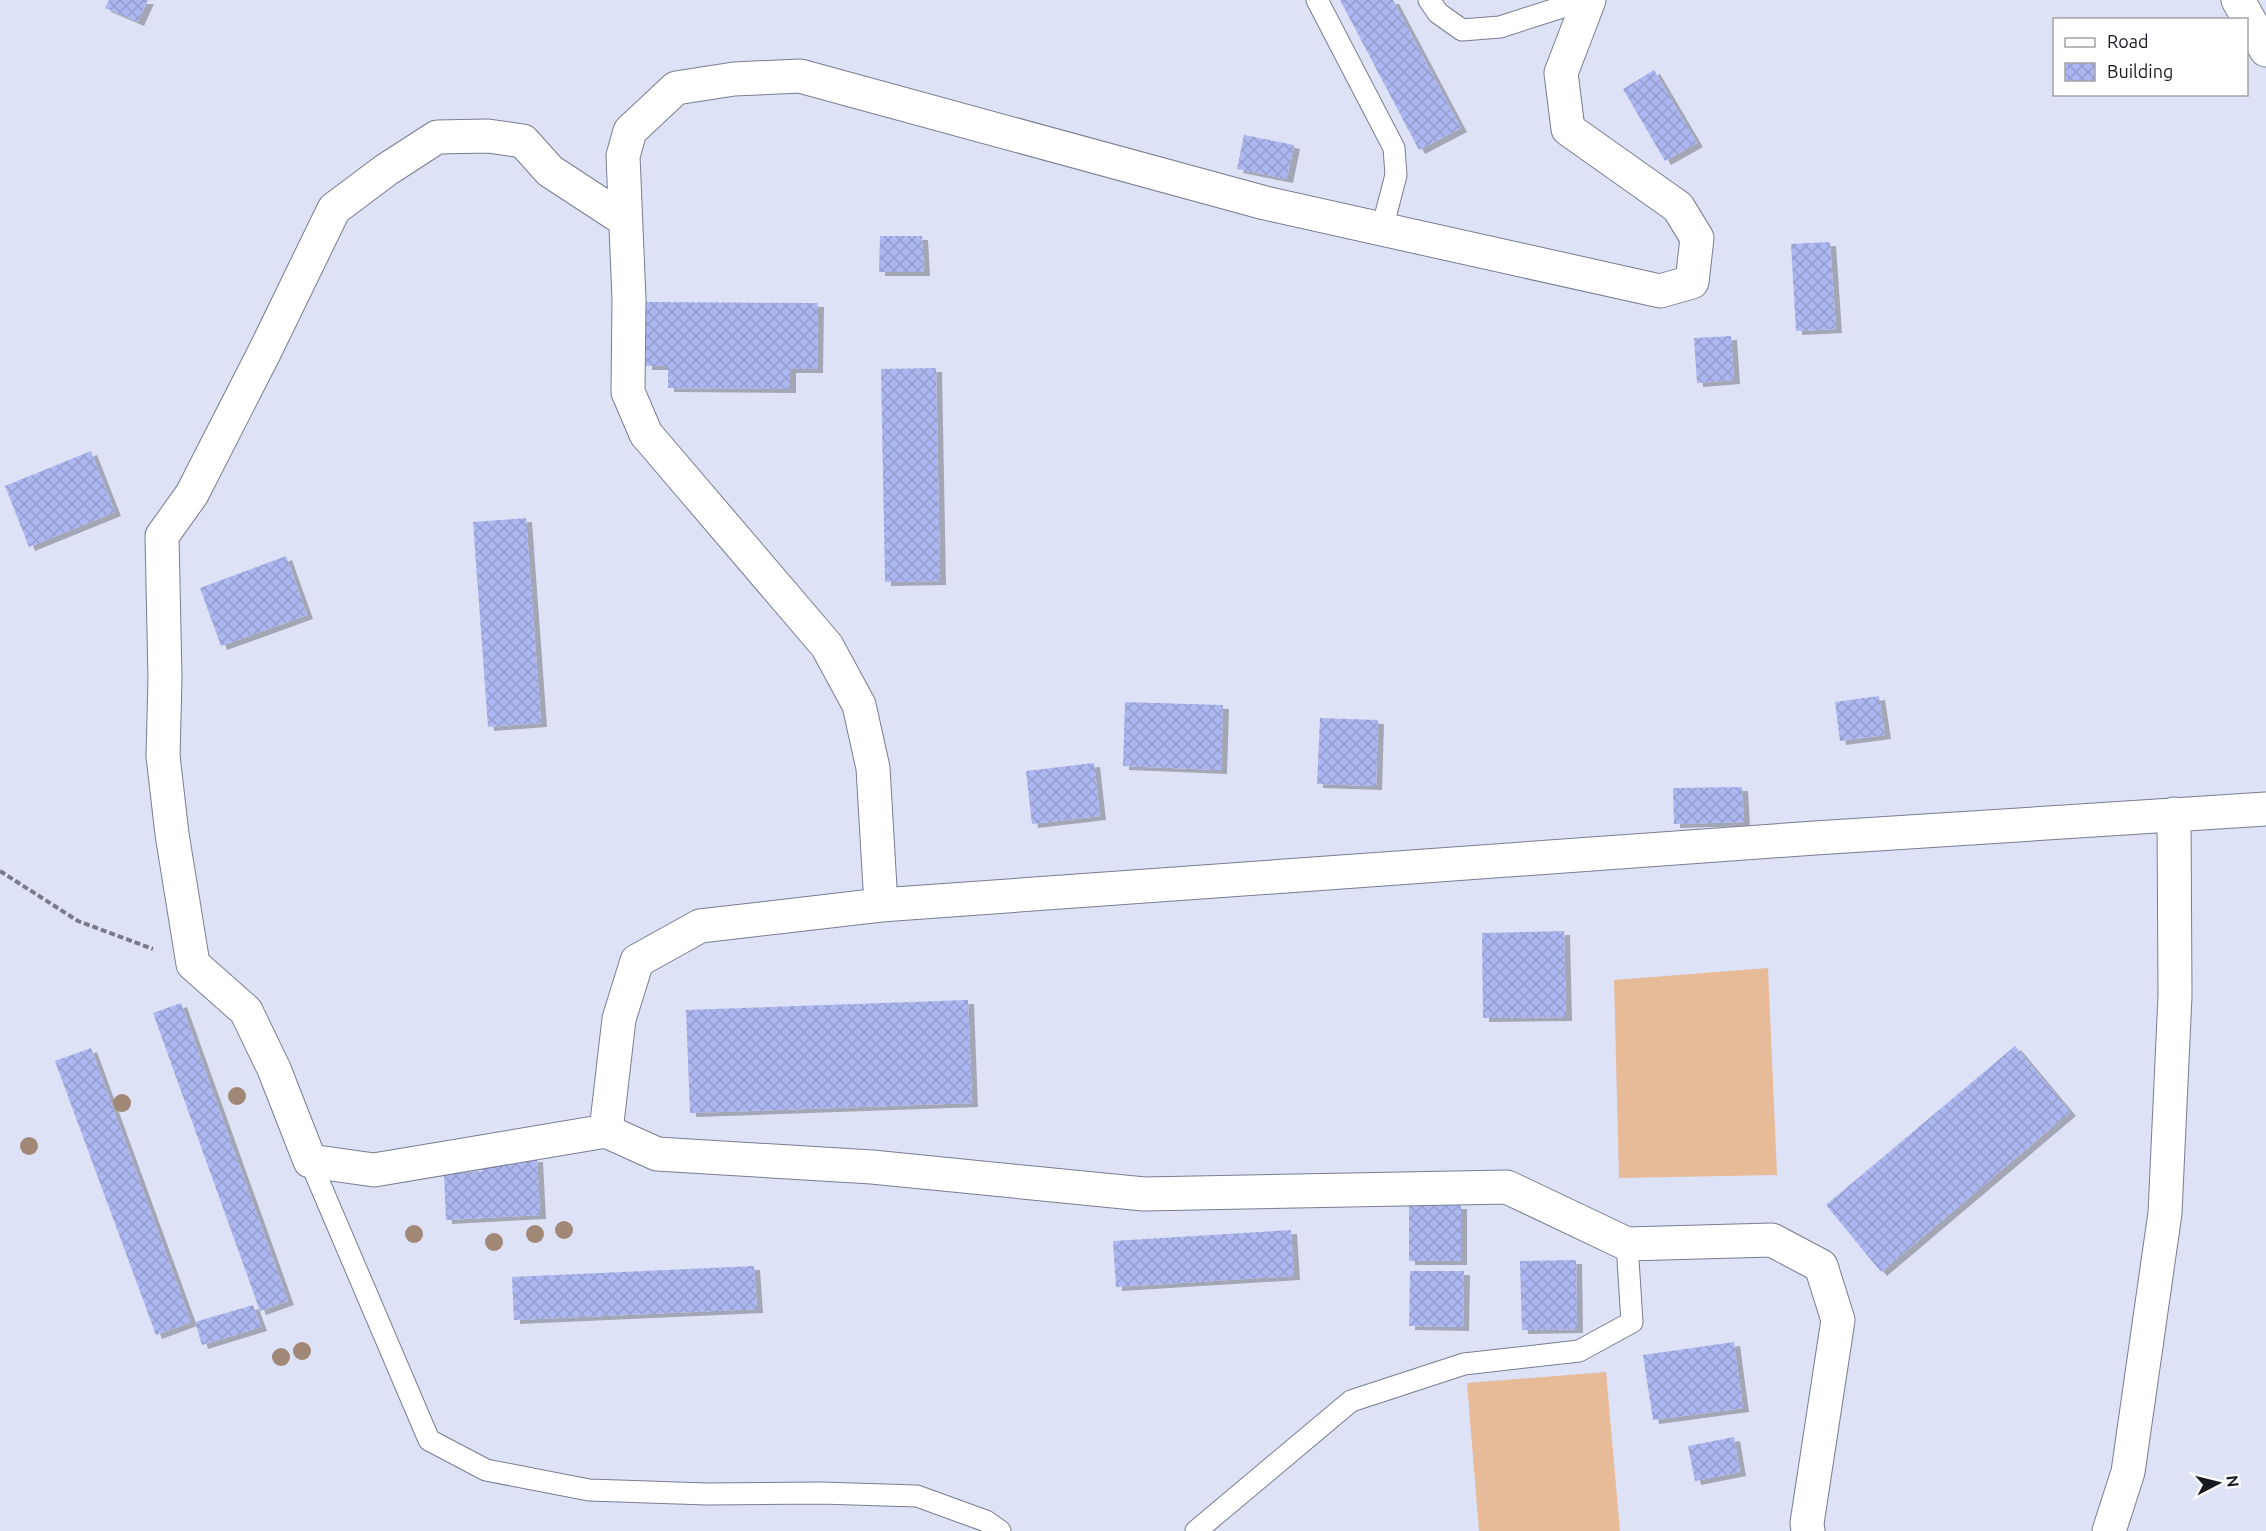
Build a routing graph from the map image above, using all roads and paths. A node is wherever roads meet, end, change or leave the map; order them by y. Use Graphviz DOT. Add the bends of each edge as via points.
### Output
graph roads {
  1 [pos="1317,0"];
  2 [pos="1429,0"];
  3 [pos="1584,0"];
  4 [pos="1589,0"];
  5 [pos="2238,0"];
  6 [pos="2266,50"];
  7 [pos="626,220"];
  8 [pos="1382,229"];
  9 [pos="2266,809"];
  10 [pos="2174,814"];
  11 [pos="0,871"];
  12 [pos="881,905"];
  13 [pos="194,964"];
  14 [pos="606,1131"];
  15 [pos="310,1161"];
  16 [pos="1627,1244"];
  17 [pos="1000,1531"];
  18 [pos="1196,1531"];
  19 [pos="1808,1531"];
  20 [pos="2109,1531"];
  1 -- 8 [label="lane" via="1394,148 1396,176"];
  2 -- 3 [label="lane" via="1438,13 1462,30 1500,27"];
  4 -- 8 [label="street" via="1561,73 1568,129 1678,207 1697,238 1692,282 1659,291"];
  5 -- 6 [label="street"];
  7 -- 8 [label="street" via="623,156 630,131 676,88 734,79 800,76 1265,203"];
  7 -- 12 [label="street" via="628,392 646,434 827,646 860,705 873,768"];
  7 -- 13 [label="street" via="550,171 524,141 488,136 437,137 333,209 192,494 162,536 164,756 172,834"];
  9 -- 10 [label="street"];
  10 -- 12 [label="street"];
  10 -- 20 [label="street" via="2175,996 2165,1213 2128,1472"];
  11 -- 13 [label="path" via="78,921"];
  12 -- 14 [label="street" via="700,926 637,962 619,1019"];
  13 -- 15 [label="street" via="246,1011"];
  14 -- 15 [label="street" via="374,1170"];
  14 -- 16 [label="street" via="657,1154 872,1167 1144,1194 1507,1187"];
  15 -- 17 [label="lane" via="429,1440 486,1470 589,1490 917,1496 986,1521"];
  16 -- 18 [label="lane" via="1632,1322 1580,1351 1464,1364 1351,1401"];
  16 -- 19 [label="street" via="1772,1240 1821,1266 1838,1320"];
}
